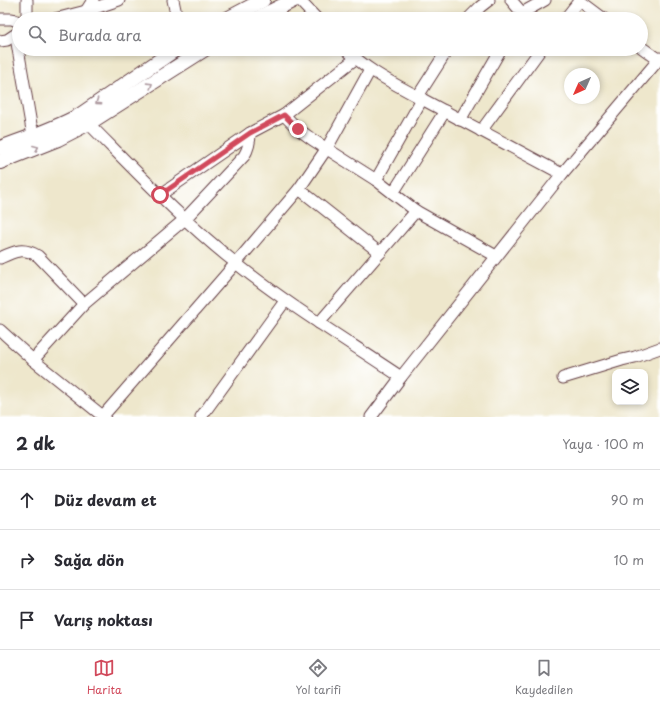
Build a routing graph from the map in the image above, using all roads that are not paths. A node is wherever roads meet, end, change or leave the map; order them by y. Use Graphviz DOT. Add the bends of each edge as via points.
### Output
graph roads {
  1 [pos="26,0"];
  2 [pos="92,0"];
  3 [pos="119,0"];
  4 [pos="173,0"];
  5 [pos="263,0"];
  6 [pos="294,0"];
  7 [pos="299,0"];
  8 [pos="489,0"];
  9 [pos="511,0"];
  10 [pos="545,0"];
  11 [pos="580,0"];
  12 [pos="86,11"];
  13 [pos="27,12"];
  14 [pos="82,12"];
  15 [pos="176,12"];
  16 [pos="240,12"];
  17 [pos="270,12"];
  18 [pos="310,12"];
  19 [pos="474,12"];
  20 [pos="519,12"];
  21 [pos="529,12"];
  22 [pos="571,12"];
  23 [pos="595,12"];
  24 [pos="0,19"];
  25 [pos="12,19"];
  26 [pos="12,37"];
  27 [pos="0,41"];
  28 [pos="648,52"];
  29 [pos="19,56"];
  30 [pos="167,56"];
  31 [pos="194,56"];
  32 [pos="352,56"];
  33 [pos="444,56"];
  34 [pos="497,56"];
  35 [pos="536,56"];
  36 [pos="355,59"];
  37 [pos="659,59"];
  38 [pos="370,70"];
  39 [pos="420,98"];
  40 [pos="445,111"];
  41 [pos="284,115"];
  42 [pos="84,119"];
  43 [pos="460,120"];
  44 [pos="480,131"];
  45 [pos="250,133"];
  46 [pos="33,136"];
  47 [pos="0,148"];
  48 [pos="327,148"];
  49 [pos="0,162"];
  50 [pos="562,174"];
  51 [pos="376,180"];
  52 [pos="299,189"];
  53 [pos="393,193"];
  54 [pos="160,195"];
  55 [pos="416,211"];
  56 [pos="185,219"];
  57 [pos="380,253"];
  58 [pos="496,256"];
  59 [pos="0,258"];
  60 [pos="236,263"];
  61 [pos="285,301"];
  62 [pos="84,304"];
  63 [pos="319,323"];
  64 [pos="0,330"];
  65 [pos="660,348"];
  66 [pos="33,360"];
  67 [pos="401,377"];
  68 [pos="563,378"];
  69 [pos="103,417"];
  70 [pos="201,417"];
  71 [pos="371,417"];
  1 -- 13 [label="street"];
  2 -- 12 [label="street"];
  3 -- 12 [label="street"];
  4 -- 15 [label="street"];
  5 -- 16 [label="main road"];
  6 -- 17 [label="main road"];
  7 -- 18 [label="street"];
  8 -- 19 [label="street"];
  9 -- 20 [label="street"];
  10 -- 21 [label="street"];
  11 -- 22 [label="street"];
  11 -- 23 [label="street"];
  12 -- 14 [label="street"];
  24 -- 25 [label="street"];
  26 -- 27 [label="street"];
  28 -- 37 [label="street"];
  29 -- 46 [label="street"];
  30 -- 42 [label="main road, one-way"];
  42 -- 31 [label="main road, one-way" via="169,73"];
  32 -- 36 [label="street"];
  33 -- 39 [label="street"];
  34 -- 43 [label="street"];
  35 -- 44 [label="street"];
  36 -- 38 [label="street"];
  36 -- 41 [label="street"];
  37 -- 50 [label="street"];
  38 -- 39 [label="street"];
  38 -- 48 [label="street"];
  39 -- 40 [label="street"];
  39 -- 51 [label="street"];
  40 -- 43 [label="street"];
  40 -- 53 [label="street"];
  41 -- 45 [label="street"];
  41 -- 48 [label="street" via="298,129"];
  42 -- 46 [label="main road"];
  49 -- 42 [label="main road, one-way" via="58,139"];
  42 -- 54 [label="street"];
  43 -- 44 [label="street"];
  44 -- 50 [label="street"];
  45 -- 54 [label="street"];
  45 -- 56 [label="street" via="249,147 244,156"];
  46 -- 47 [label="main road"];
  48 -- 51 [label="street"];
  48 -- 52 [label="street"];
  50 -- 58 [label="street"];
  51 -- 53 [label="street"];
  52 -- 57 [label="street"];
  52 -- 60 [label="street"];
  53 -- 55 [label="street"];
  54 -- 56 [label="street"];
  55 -- 57 [label="street"];
  55 -- 58 [label="street"];
  56 -- 60 [label="street"];
  56 -- 62 [label="street"];
  57 -- 63 [label="street"];
  58 -- 67 [label="street"];
  59 -- 62 [label="street" via="13,252 31,251"];
  60 -- 61 [label="street"];
  60 -- 69 [label="street"];
  61 -- 63 [label="street"];
  61 -- 70 [label="street"];
  62 -- 66 [label="street"];
  63 -- 67 [label="street"];
  64 -- 66 [label="street"];
  65 -- 68 [label="street"];
  66 -- 69 [label="street"];
  67 -- 71 [label="street"];
}
